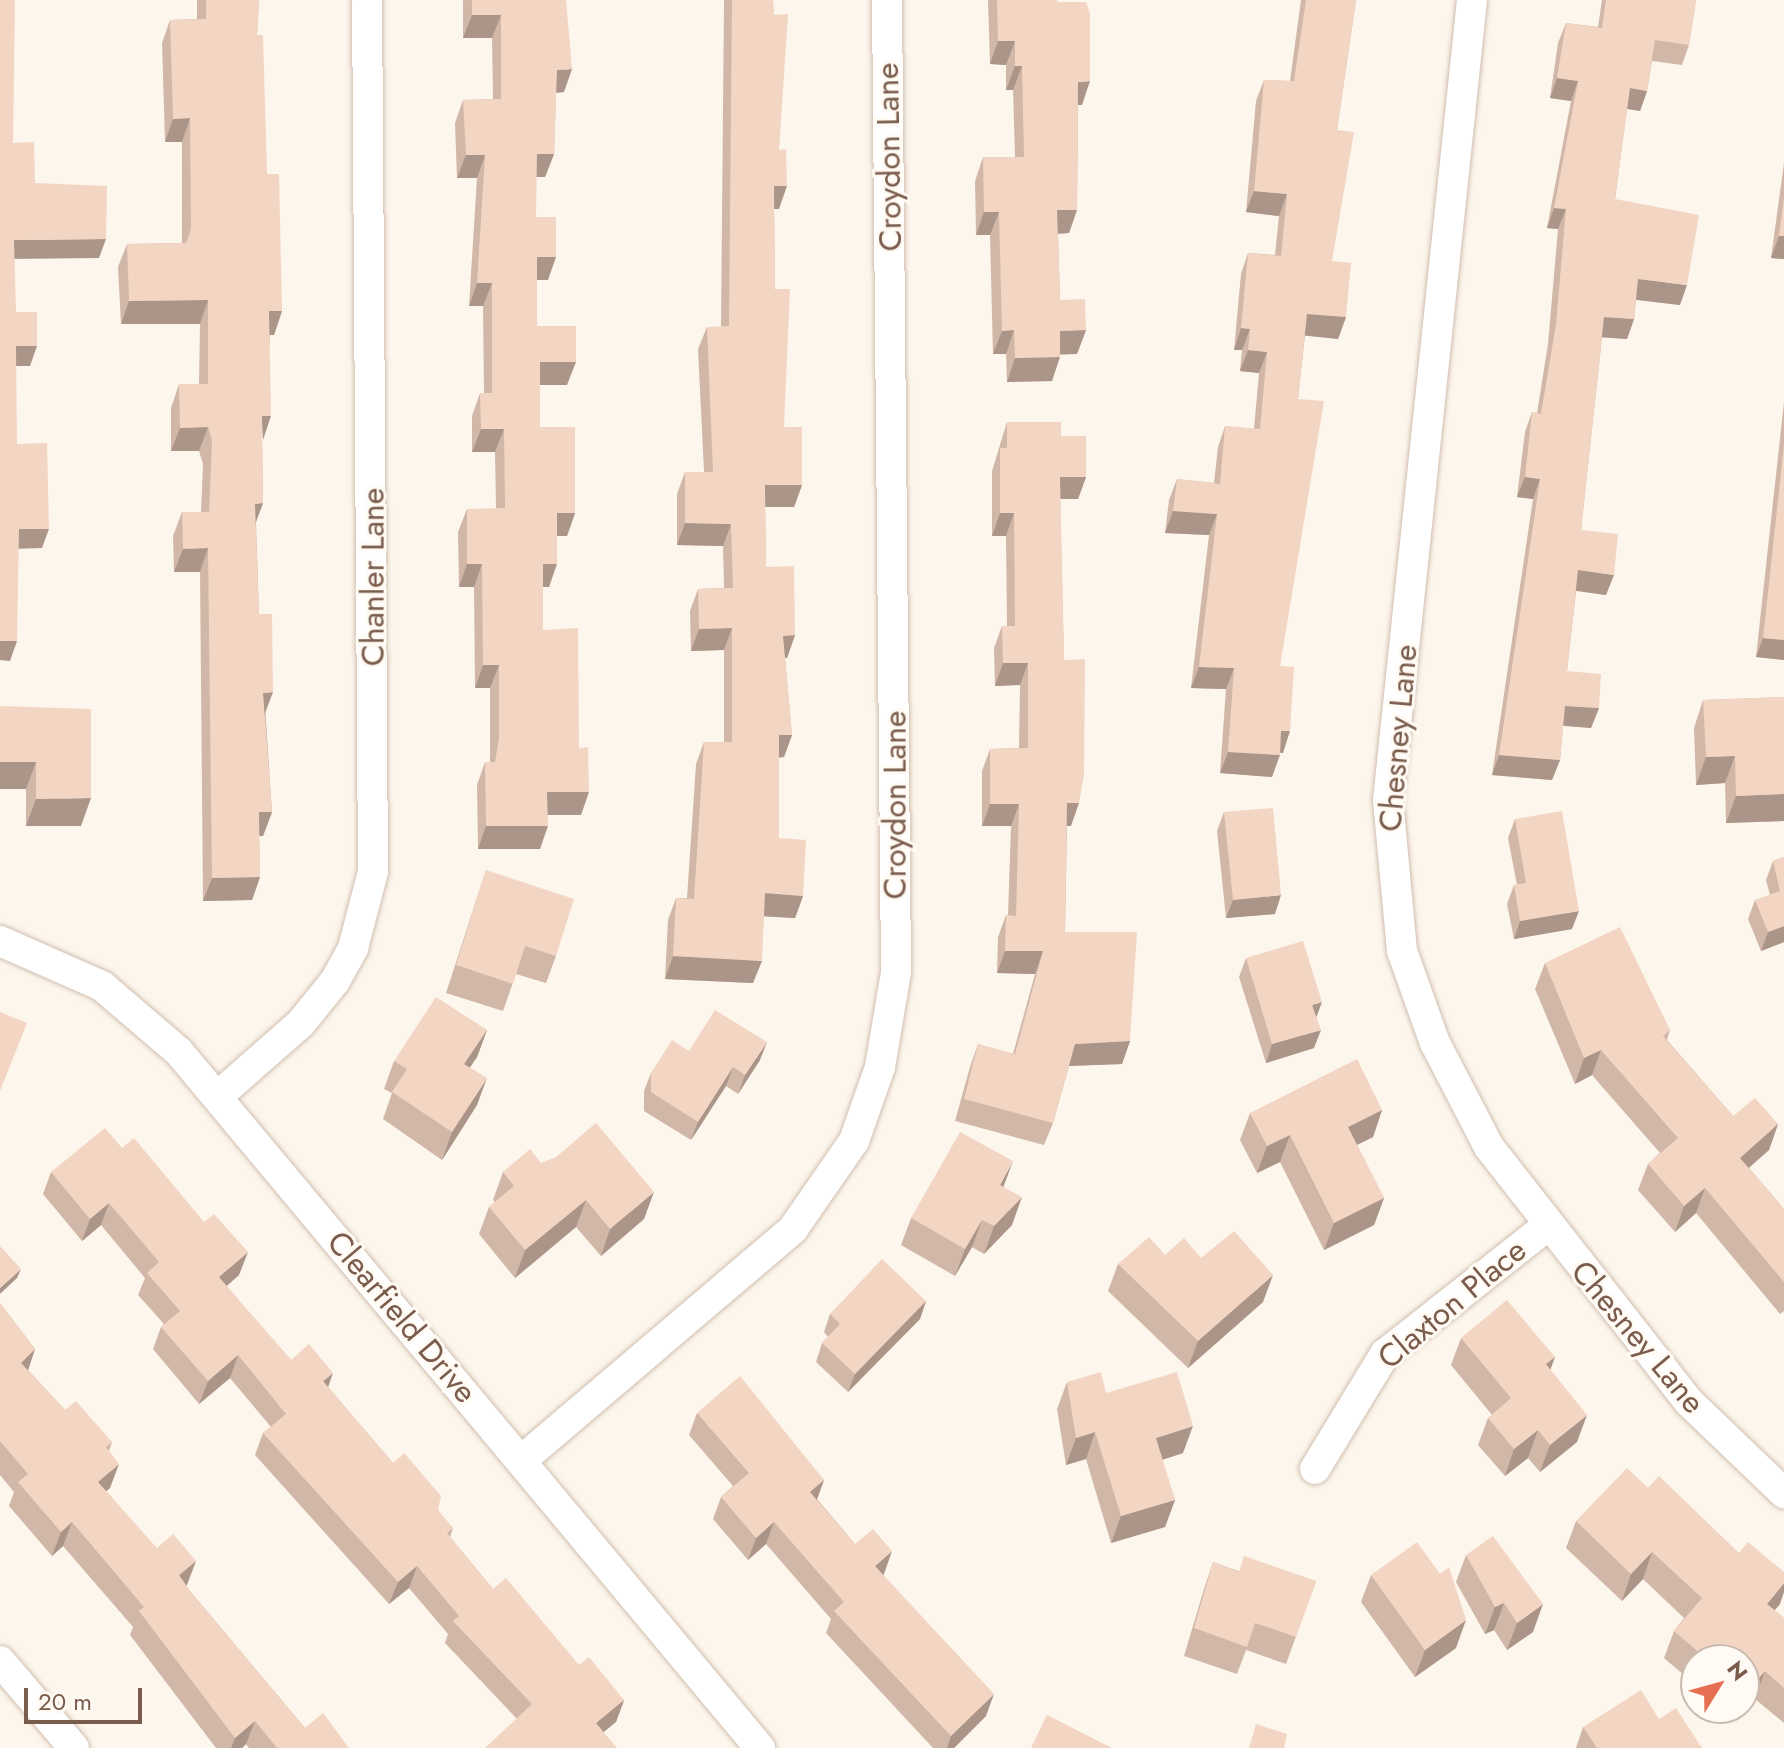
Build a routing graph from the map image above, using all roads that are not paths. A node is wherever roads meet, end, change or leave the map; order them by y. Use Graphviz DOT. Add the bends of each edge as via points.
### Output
graph roads {
  1 [pos="367,0"];
  2 [pos="887,0"];
  3 [pos="1472,0"];
  4 [pos="0,941"];
  5 [pos="217,1097"];
  6 [pos="1546,1227"];
  7 [pos="523,1459"];
  8 [pos="1315,1469"];
  9 [pos="1784,1493"];
  10 [pos="0,1661"];
  11 [pos="74,1748"];
  12 [pos="760,1748"];
  1 -- 5 [label="street, Chanler Lane" via="373,872 353,948 335,981 301,1023"];
  2 -- 7 [label="street, Croydon Lane" via="896,972 880,1067 854,1141 793,1229"];
  3 -- 6 [label="street, Chesney Lane" via="1387,850 1402,951 1435,1043 1489,1147"];
  4 -- 5 [label="street, Clearfield Drive" via="70,968 132,1007"];
  5 -- 7 [label="street, Clearfield Drive"];
  6 -- 8 [label="street, Claxton Place" via="1385,1354"];
  6 -- 9 [label="street, Chesney Lane" via="1689,1402"];
  7 -- 12 [label="street, Clearfield Drive"];
  10 -- 11 [label="street"];
}
